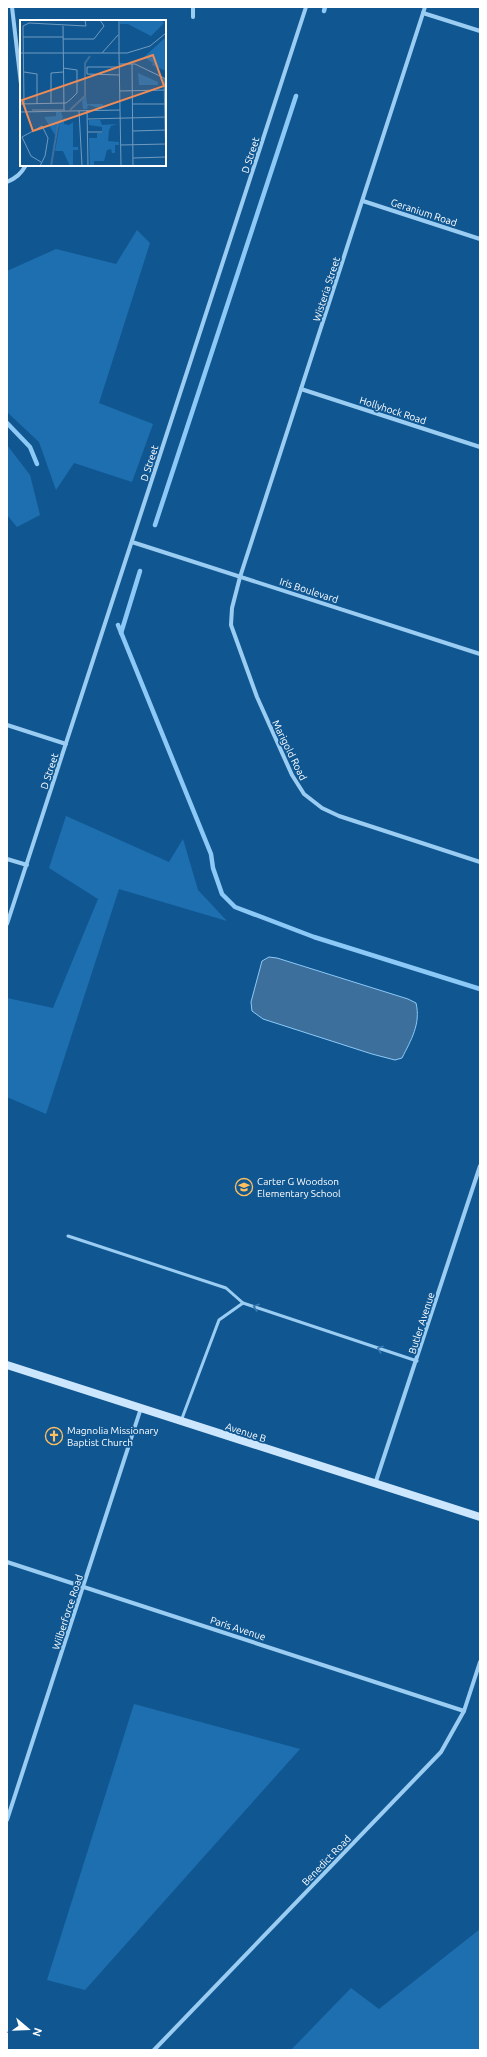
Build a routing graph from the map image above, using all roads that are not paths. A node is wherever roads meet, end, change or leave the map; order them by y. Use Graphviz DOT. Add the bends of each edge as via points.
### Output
graph roads {
  1 [pos="12,7"];
  2 [pos="193,7"];
  3 [pos="306,7"];
  4 [pos="425,7"];
  5 [pos="424,13"];
  6 [pos="193,18"];
  7 [pos="480,31"];
  8 [pos="20,75"];
  9 [pos="25,166"];
  10 [pos="7,182"];
  11 [pos="363,201"];
  12 [pos="480,239"];
  13 [pos="301,389"];
  14 [pos="480,447"];
  15 [pos="132,542"];
  16 [pos="240,577"];
  17 [pos="480,654"];
  18 [pos="7,725"];
  19 [pos="66,744"];
  20 [pos="7,859"];
  21 [pos="480,862"];
  22 [pos="27,864"];
  23 [pos="7,924"];
  24 [pos="480,1166"];
  25 [pos="68,1236"];
  26 [pos="243,1303"];
  27 [pos="417,1362"];
  28 [pos="7,1365"];
  29 [pos="140,1408"];
  30 [pos="181,1421"];
  31 [pos="375,1484"];
  32 [pos="480,1517"];
  33 [pos="7,1562"];
  34 [pos="84,1586"];
  35 [pos="480,1662"];
  36 [pos="464,1711"];
  37 [pos="7,1820"];
  38 [pos="154,2050"];
  1 -- 8 [label="street"];
  2 -- 6 [label="street"];
  3 -- 15 [label="street, D Street"];
  4 -- 5 [label="street, Wisteria Street"];
  5 -- 7 [label="street"];
  5 -- 11 [label="street, Wisteria Street"];
  9 -- 10 [label="street" via="15,179"];
  11 -- 12 [label="street, Geranium Road"];
  11 -- 13 [label="street, Wisteria Street"];
  13 -- 14 [label="street, Hollyhock Road"];
  13 -- 16 [label="street, Wisteria Street"];
  15 -- 16 [label="street, Iris Boulevard"];
  15 -- 19 [label="street, D Street"];
  16 -- 17 [label="street, Iris Boulevard"];
  16 -- 21 [label="street, Marigold Road" via="232,608 231,625 235,639 257,697 292,775 304,794 322,808 339,816"];
  18 -- 19 [label="street"];
  19 -- 22 [label="street, D Street"];
  20 -- 22 [label="street"];
  22 -- 23 [label="street, D Street"];
  24 -- 27 [label="street, Butler Avenue"];
  25 -- 26 [label="lane" via="226,1288"];
  27 -- 26 [label="lane, one-way"];
  26 -- 30 [label="lane" via="219,1320"];
  27 -- 31 [label="street, Butler Avenue"];
  28 -- 29 [label="main road, Avenue B"];
  29 -- 30 [label="main road, Avenue B"];
  29 -- 34 [label="street, Wilberforce Road"];
  30 -- 31 [label="main road, Avenue B"];
  31 -- 32 [label="main road, Avenue B"];
  33 -- 34 [label="street, Paris Avenue"];
  34 -- 36 [label="street, Paris Avenue"];
  34 -- 37 [label="street, Wilberforce Road"];
  35 -- 36 [label="street, Benedict Road"];
  36 -- 38 [label="street, Benedict Road" via="441,1752"];
}
